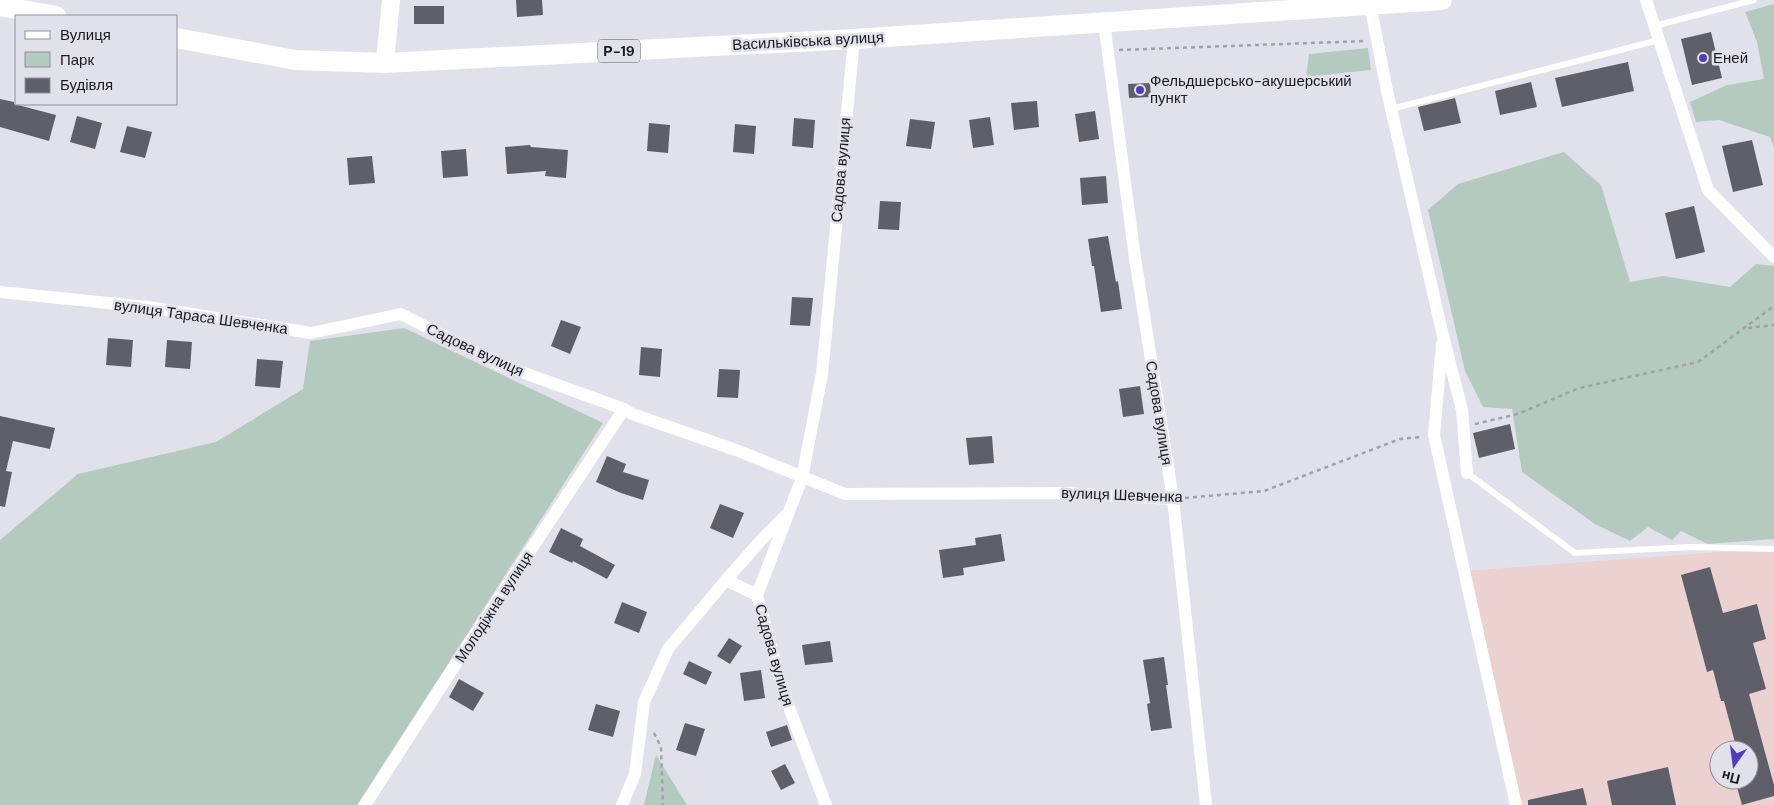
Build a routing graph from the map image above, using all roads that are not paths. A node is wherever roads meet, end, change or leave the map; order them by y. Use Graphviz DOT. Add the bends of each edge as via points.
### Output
graph roads {
  1 [pos="391,0"];
  2 [pos="1442,0"];
  3 [pos="1646,0"];
  4 [pos="1754,0"];
  5 [pos="1370,4"];
  6 [pos="0,6"];
  7 [pos="50,15"];
  8 [pos="1104,22"];
  9 [pos="1654,26"];
  10 [pos="178,38"];
  11 [pos="854,39"];
  12 [pos="1659,40"];
  13 [pos="385,64"];
  14 [pos="1391,109"];
  15 [pos="1774,257"];
  16 [pos="0,292"];
  17 [pos="401,314"];
  18 [pos="1443,336"];
  19 [pos="624,409"];
  20 [pos="1467,473"];
  21 [pos="802,478"];
  22 [pos="1173,499"];
  23 [pos="789,512"];
  24 [pos="1774,549"];
  25 [pos="726,580"];
  26 [pos="757,595"];
  27 [pos="365,805"];
  28 [pos="622,805"];
  29 [pos="826,805"];
  30 [pos="1206,805"];
  31 [pos="1516,805"];
  1 -- 13 [label="street"];
  2 -- 5 [label="main road, Васильківська вулиця / Р-19"];
  3 -- 9 [label="street"];
  4 -- 9 [label="lane"];
  5 -- 8 [label="main road, Васильківська вулиця / Р-19"];
  5 -- 14 [label="street"];
  6 -- 7 [label="main road"];
  8 -- 11 [label="main road, Васильківська вулиця / Р-19"];
  8 -- 22 [label="street, Садова вулиця" via="1135,258"];
  9 -- 12 [label="street"];
  10 -- 13 [label="main road, Васильківська вулиця / Р-19" via="295,60"];
  11 -- 13 [label="main road, Васильківська вулиця / Р-19"];
  11 -- 21 [label="street, Садова вулиця" via="822,374"];
  12 -- 14 [label="lane"];
  12 -- 15 [label="street" via="1708,190"];
  14 -- 18 [label="street"];
  16 -- 17 [label="street, вулиця Тараса Шевченка" via="148,307 311,333"];
  17 -- 19 [label="street, Садова вулиця" via="499,364"];
  18 -- 20 [label="street" via="1462,410"];
  18 -- 31 [label="street" via="1434,435"];
  19 -- 21 [label="street, Садова вулиця"];
  19 -- 27 [label="street, Молодіжна вулиця"];
  20 -- 24 [label="lane" via="1575,553 1691,547"];
  21 -- 22 [label="street, вулиця Шевченка" via="845,494 1066,494"];
  21 -- 23 [label="street, Садова вулиця"];
  22 -- 30 [label="street, Садова вулиця"];
  23 -- 25 [label="street"];
  23 -- 26 [label="street, Садова вулиця"];
  25 -- 26 [label="street"];
  25 -- 28 [label="street" via="668,649 644,702 635,774"];
  26 -- 29 [label="street, Садова вулиця" via="784,694"];
}
